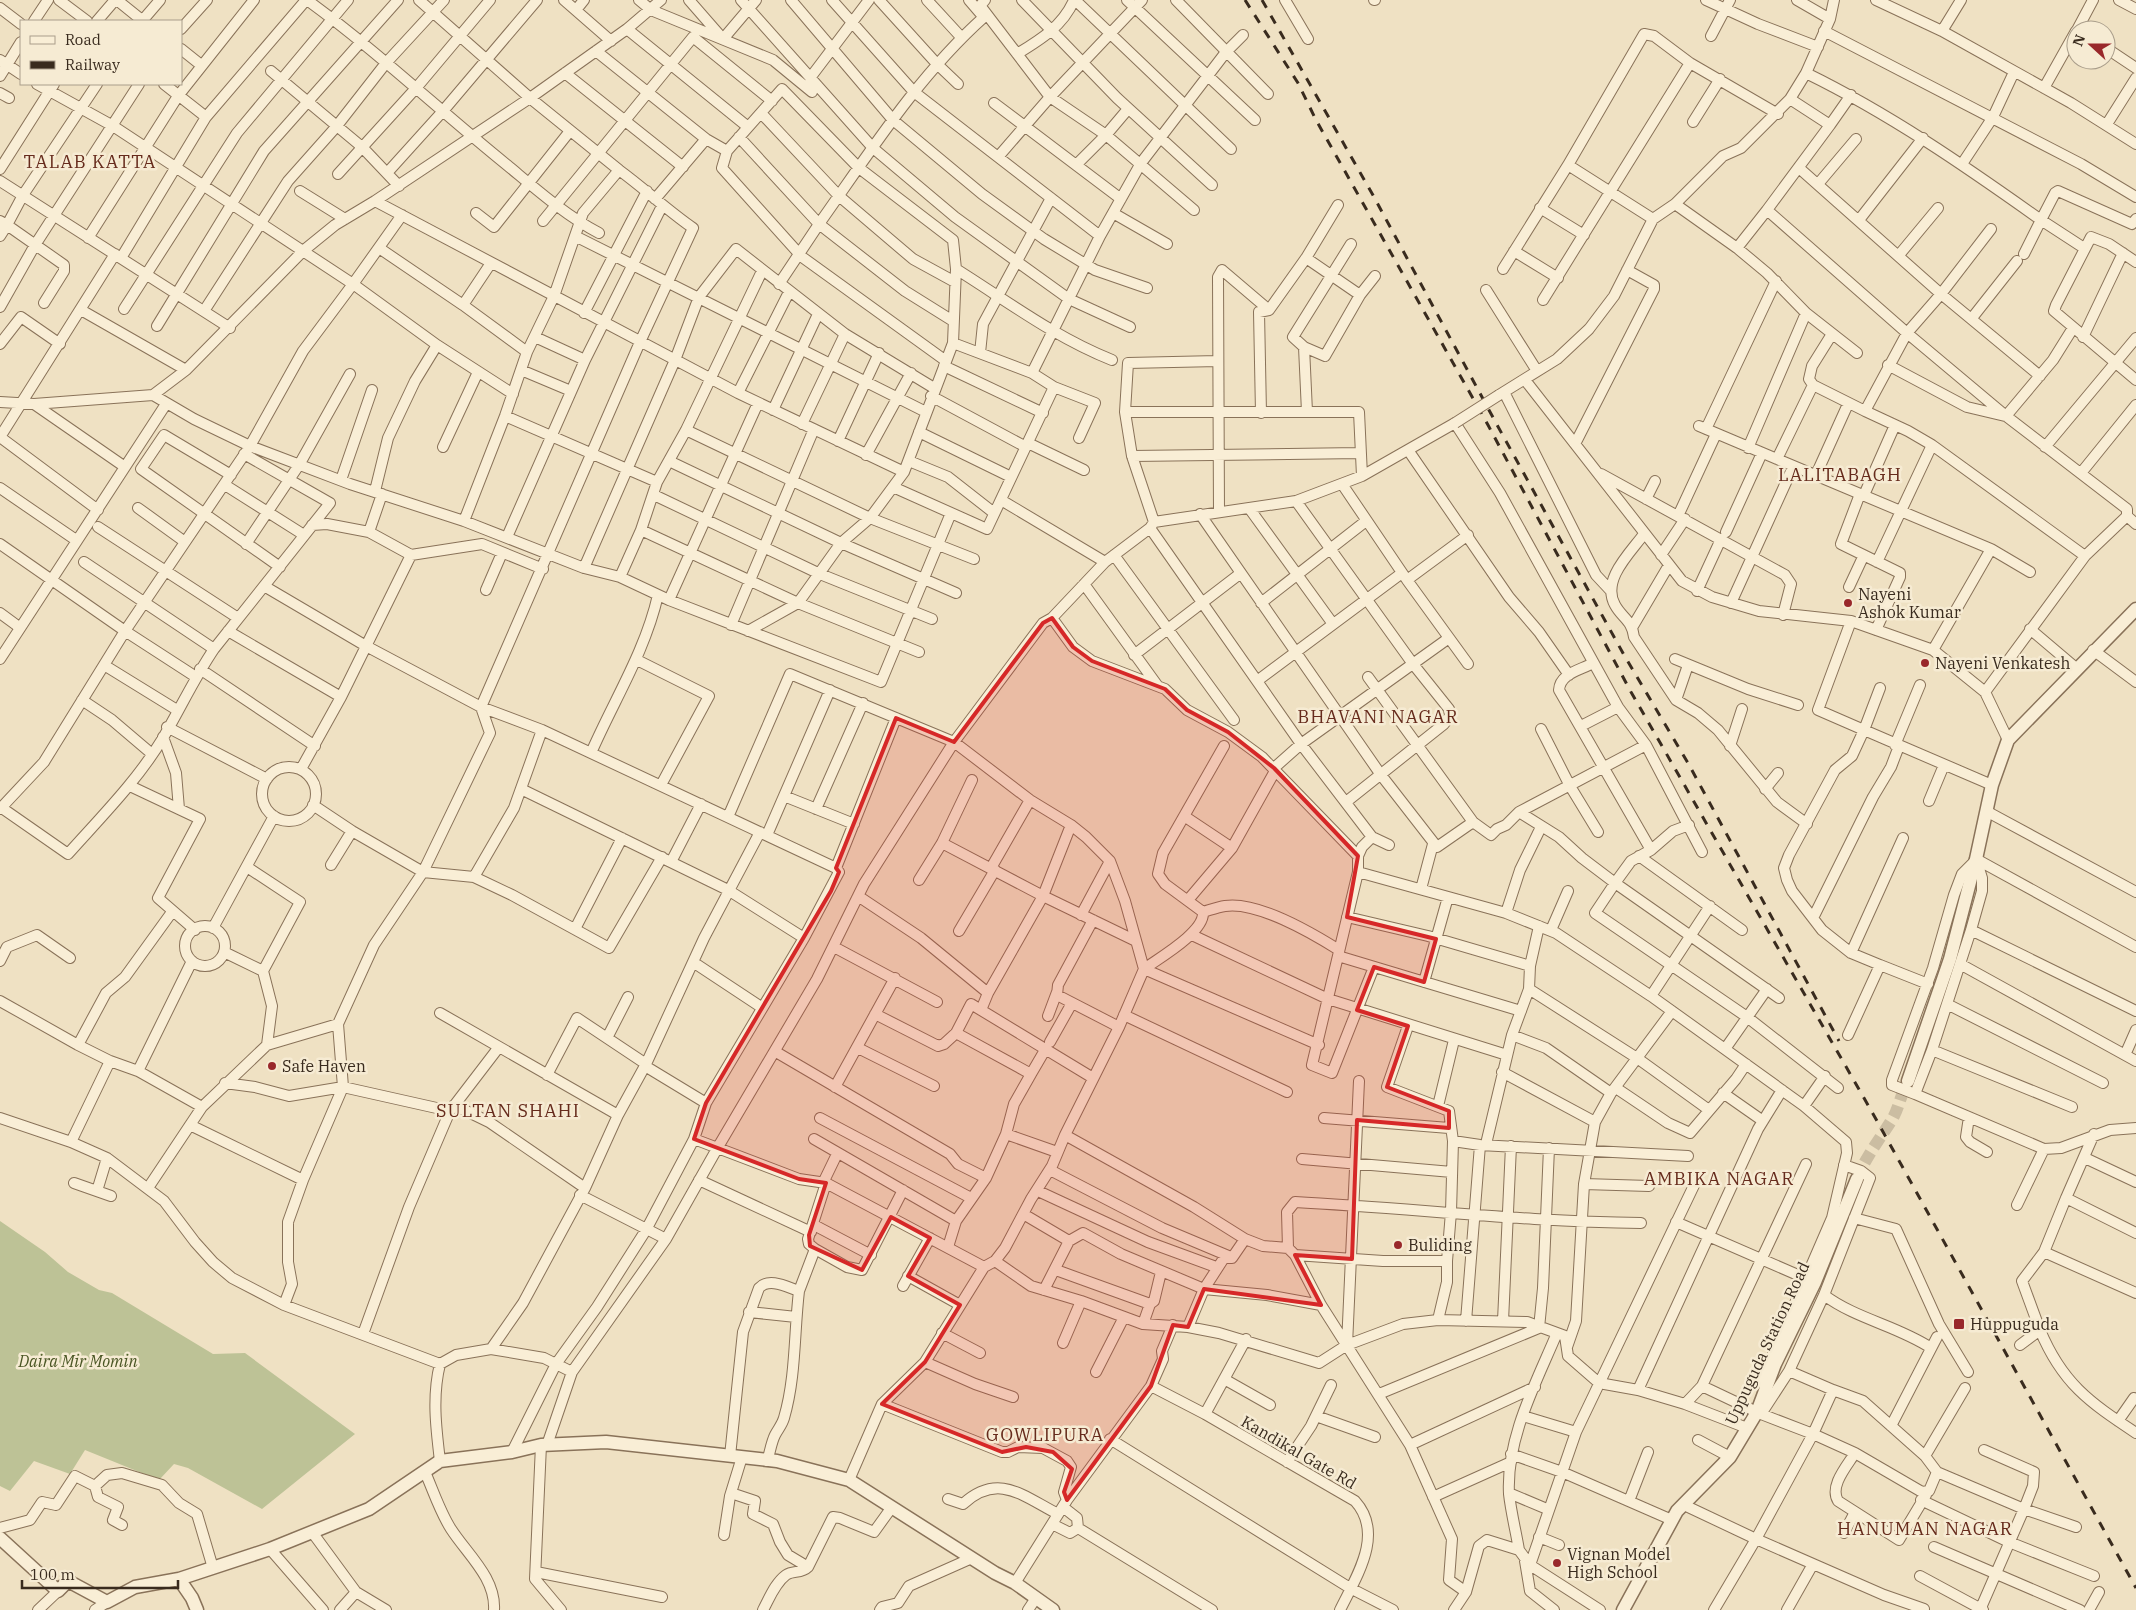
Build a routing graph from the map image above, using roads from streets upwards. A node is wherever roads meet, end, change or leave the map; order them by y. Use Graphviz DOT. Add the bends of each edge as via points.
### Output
graph roads {
  1 [pos="48,0"];
  2 [pos="116,0"];
  3 [pos="160,0"];
  4 [pos="207,0"];
  5 [pos="254,0"];
  6 [pos="306,0"];
  7 [pos="348,0"];
  8 [pos="398,0"];
  9 [pos="419,0"];
  10 [pos="444,0"];
  11 [pos="490,0"];
  12 [pos="537,0"];
  13 [pos="564,0"];
  14 [pos="584,0"];
  15 [pos="639,0"];
  16 [pos="661,0"];
  17 [pos="689,0"];
  18 [pos="741,0"];
  19 [pos="756,0"];
  20 [pos="792,0"];
  21 [pos="832,0"];
  22 [pos="869,0"];
  23 [pos="880,0"];
  24 [pos="927,0"];
  25 [pos="969,0"];
  26 [pos="1022,0"];
  27 [pos="1075,0"];
  28 [pos="1176,0"];
  29 [pos="1285,0"];
  30 [pos="1706,0"];
  31 [pos="1797,0"];
  32 [pos="1834,0"];
  33 [pos="1961,0"];
  34 [pos="2092,0"];
  35 [pos="2119,0"];
  36 [pos="1881,1"];
  37 [pos="65,2"];
  38 [pos="1135,2"];
  39 [pos="983,3"];
  40 [pos="1727,5"];
  41 [pos="0,8"];
  42 [pos="750,9"];
  43 [pos="2136,9"];
  44 [pos="576,10"];
  45 [pos="651,10"];
  46 [pos="433,13"];
  47 [pos="984,16"];
  48 [pos="332,18"];
  49 [pos="1830,19"];
  50 [pos="35,20"];
  51 [pos="87,20"];
  52 [pos="98,20"];
  53 [pos="142,20"];
  54 [pos="144,20"];
  55 [pos="2082,20"];
  56 [pos="852,22"];
  57 [pos="20,23"];
  58 [pos="182,29"];
  59 [pos="627,30"];
  60 [pos="1051,30"];
  61 [pos="1824,31"];
  62 [pos="1942,31"];
  63 [pos="1110,32"];
  64 [pos="1243,35"];
  65 [pos="460,36"];
  66 [pos="1711,36"];
  67 [pos="961,37"];
  68 [pos="723,39"];
  69 [pos="1308,39"];
  70 [pos="611,40"];
  71 [pos="361,42"];
  72 [pos="20,43"];
  73 [pos="1818,47"];
  74 [pos="832,48"];
  75 [pos="182,49"];
  76 [pos="2066,49"];
  77 [pos="596,51"];
  78 [pos="1226,52"];
  79 [pos="1017,54"];
  80 [pos="2116,55"];
  81 [pos="487,60"];
  82 [pos="4,63"];
  83 [pos="386,63"];
  84 [pos="1690,63"];
  85 [pos="671,64"];
  86 [pos="937,64"];
  87 [pos="1083,64"];
  88 [pos="201,65"];
  89 [pos="2136,68"];
  90 [pos="271,71"];
  91 [pos="2014,72"];
  92 [pos="20,73"];
  93 [pos="565,73"];
  94 [pos="1806,73"];
  95 [pos="0,76"];
  96 [pos="1208,76"];
  97 [pos="810,78"];
  98 [pos="2136,78"];
  99 [pos="1720,79"];
  100 [pos="281,80"];
  101 [pos="958,84"];
  102 [pos="95,85"];
  103 [pos="138,85"];
  104 [pos="165,85"];
  105 [pos="52,87"];
  106 [pos="417,87"];
  107 [pos="2044,88"];
  108 [pos="648,91"];
  109 [pos="812,92"];
  110 [pos="914,92"];
  111 [pos="1268,94"];
  112 [pos="1851,95"];
  113 [pos="178,96"];
  114 [pos="1050,97"];
  115 [pos="530,98"];
  116 [pos="1790,99"];
  117 [pos="772,101"];
  118 [pos="307,102"];
  119 [pos="994,102"];
  120 [pos="1185,106"];
  121 [pos="1128,108"];
  122 [pos="81,109"];
  123 [pos="443,111"];
  124 [pos="761,113"];
  125 [pos="1778,114"];
  126 [pos="206,117"];
  127 [pos="1993,117"];
  128 [pos="893,120"];
  129 [pos="1254,120"];
  130 [pos="624,121"];
  131 [pos="1693,122"];
  132 [pos="2107,124"];
  133 [pos="113,126"];
  134 [pos="336,126"];
  135 [pos="1025,126"];
  136 [pos="1830,126"];
  137 [pos="748,128"];
  138 [pos="570,131"];
  139 [pos="1106,135"];
  140 [pos="472,137"];
  141 [pos="739,137"];
  142 [pos="1160,138"];
  143 [pos="1923,138"];
  144 [pos="706,139"];
  145 [pos="1856,139"];
  146 [pos="2136,144"];
  147 [pos="362,147"];
  148 [pos="147,148"];
  149 [pos="872,148"];
  150 [pos="1232,149"];
  151 [pos="727,151"];
  152 [pos="599,153"];
  153 [pos="998,157"];
  154 [pos="1141,164"];
  155 [pos="1962,164"];
  156 [pos="1076,165"];
  157 [pos="1568,165"];
  158 [pos="683,166"];
  159 [pos="176,167"];
  160 [pos="859,168"];
  161 [pos="1799,168"];
  162 [pos="0,169"];
  163 [pos="619,170"];
  164 [pos="387,173"];
  165 [pos="338,174"];
  166 [pos="0,181"];
  167 [pos="529,183"];
  168 [pos="1818,184"];
  169 [pos="203,185"];
  170 [pos="1212,185"];
  171 [pos="398,186"];
  172 [pos="300,190"];
  173 [pos="647,191"];
  174 [pos="1610,192"];
  175 [pos="23,195"];
  176 [pos="839,196"];
  177 [pos="2136,197"];
  178 [pos="1050,198"];
  179 [pos="1121,199"];
  180 [pos="375,201"];
  181 [pos="658,203"];
  182 [pos="233,204"];
  183 [pos="556,204"];
  184 [pos="1674,204"];
  185 [pos="1338,205"];
  186 [pos="1540,208"];
  187 [pos="1938,208"];
  188 [pos="1194,210"];
  189 [pos="1767,210"];
  190 [pos="476,213"];
  191 [pos="1113,213"];
  192 [pos="54,216"];
  193 [pos="402,216"];
  194 [pos="955,217"];
  195 [pos="345,219"];
  196 [pos="1653,219"];
  197 [pos="2136,219"];
  198 [pos="1859,220"];
  199 [pos="2041,220"];
  200 [pos="543,221"];
  201 [pos="580,222"];
  202 [pos="3,223"];
  203 [pos="260,223"];
  204 [pos="819,224"];
  205 [pos="1991,229"];
  206 [pos="1033,231"];
  207 [pos="599,233"];
  208 [pos="1584,235"];
  209 [pos="0,236"];
  210 [pos="575,236"];
  211 [pos="1100,236"];
  212 [pos="88,238"];
  213 [pos="952,240"];
  214 [pos="1167,244"];
  215 [pos="1352,244"];
  216 [pos="35,245"];
  217 [pos="379,248"];
  218 [pos="1738,248"];
  219 [pos="2084,248"];
  220 [pos="303,251"];
  221 [pos="1514,251"];
  222 [pos="2123,253"];
  223 [pos="800,254"];
  224 [pos="1899,255"];
  225 [pos="118,256"];
  226 [pos="613,256"];
  227 [pos="1306,258"];
  228 [pos="2136,262"];
  229 [pos="491,263"];
  230 [pos="1017,263"];
  231 [pos="1086,264"];
  232 [pos="633,265"];
  233 [pos="1502,268"];
  234 [pos="956,269"];
  235 [pos="1627,270"];
  236 [pos="762,271"];
  237 [pos="146,274"];
  238 [pos="1332,276"];
  239 [pos="1375,276"];
  240 [pos="1558,278"];
  241 [pos="1776,281"];
  242 [pos="670,282"];
  243 [pos="955,282"];
  244 [pos="353,284"];
  245 [pos="780,284"];
  246 [pos="1147,288"];
  247 [pos="1486,290"];
  248 [pos="789,292"];
  249 [pos="177,294"];
  250 [pos="1941,294"];
  251 [pos="1360,295"];
  252 [pos="554,296"];
  253 [pos="699,296"];
  254 [pos="998,296"];
  255 [pos="1069,299"];
  256 [pos="1542,300"];
  257 [pos="44,303"];
  258 [pos="463,305"];
  259 [pos="0,307"];
  260 [pos="124,308"];
  261 [pos="81,310"];
  262 [pos="1268,310"];
  263 [pos="204,311"];
  264 [pos="1806,312"];
  265 [pos="584,313"];
  266 [pos="818,314"];
  267 [pos="739,318"];
  268 [pos="1972,318"];
  269 [pos="953,321"];
  270 [pos="604,323"];
  271 [pos="157,326"];
  272 [pos="1130,327"];
  273 [pos="230,328"];
  274 [pos="2073,328"];
  275 [pos="1053,331"];
  276 [pos="4,332"];
  277 [pos="768,333"];
  278 [pos="1907,333"];
  279 [pos="845,334"];
  280 [pos="1832,334"];
  281 [pos="535,337"];
  282 [pos="2083,337"];
  283 [pos="2136,338"];
  284 [pos="640,342"];
  285 [pos="953,343"];
  286 [pos="0,344"];
  287 [pos="60,344"];
  288 [pos="437,345"];
  289 [pos="1304,348"];
  290 [pos="801,350"];
  291 [pos="527,352"];
  292 [pos="879,353"];
  293 [pos="980,353"];
  294 [pos="1857,353"];
  295 [pos="585,360"];
  296 [pos="675,360"];
  297 [pos="1112,360"];
  298 [pos="1218,361"];
  299 [pos="945,363"];
  300 [pos="830,364"];
  301 [pos="2116,364"];
  302 [pos="1888,365"];
  303 [pos="186,370"];
  304 [pos="521,370"];
  305 [pos="1537,371"];
  306 [pos="478,372"];
  307 [pos="910,373"];
  308 [pos="1032,373"];
  309 [pos="350,374"];
  310 [pos="2040,376"];
  311 [pos="710,378"];
  312 [pos="1525,380"];
  313 [pos="2136,380"];
  314 [pos="866,381"];
  315 [pos="1813,385"];
  316 [pos="1054,387"];
  317 [pos="372,390"];
  318 [pos="572,391"];
  319 [pos="738,392"];
  320 [pos="933,392"];
  321 [pos="512,394"];
  322 [pos="1501,394"];
  323 [pos="153,395"];
  324 [pos="898,397"];
  325 [pos="0,402"];
  326 [pos="21,403"];
  327 [pos="758,403"];
  328 [pos="34,404"];
  329 [pos="166,404"];
  330 [pos="1848,404"];
  331 [pos="2136,405"];
  332 [pos="773,410"];
  333 [pos="1865,411"];
  334 [pos="926,412"];
  335 [pos="1125,412"];
  336 [pos="1261,412"];
  337 [pos="1307,412"];
  338 [pos="1042,413"];
  339 [pos="1218,413"];
  340 [pos="505,416"];
  341 [pos="2006,416"];
  342 [pos="1455,423"];
  343 [pos="802,424"];
  344 [pos="1895,425"];
  345 [pos="814,429"];
  346 [pos="686,430"];
  347 [pos="919,432"];
  348 [pos="1716,434"];
  349 [pos="552,436"];
  350 [pos="0,437"];
  351 [pos="1079,438"];
  352 [pos="838,441"];
  353 [pos="1575,444"];
  354 [pos="1027,445"];
  355 [pos="1932,445"];
  356 [pos="2045,447"];
  357 [pos="443,448"];
  358 [pos="1748,448"];
  359 [pos="247,450"];
  360 [pos="1408,450"];
  361 [pos="736,453"];
  362 [pos="1360,453"];
  363 [pos="1762,453"];
  364 [pos="592,454"];
  365 [pos="866,455"];
  366 [pos="1132,456"];
  367 [pos="1219,456"];
  368 [pos="1777,459"];
  369 [pos="669,461"];
  370 [pos="909,461"];
  371 [pos="299,465"];
  372 [pos="125,467"];
  373 [pos="1793,467"];
  374 [pos="627,469"];
  375 [pos="1084,470"];
  376 [pos="904,472"];
  377 [pos="1598,473"];
  378 [pos="2081,473"];
  379 [pos="231,475"];
  380 [pos="1362,476"];
  381 [pos="1012,477"];
  382 [pos="1815,477"];
  383 [pos="289,480"];
  384 [pos="341,480"];
  385 [pos="792,481"];
  386 [pos="1655,481"];
  387 [pos="656,482"];
  388 [pos="1342,484"];
  389 [pos="225,485"];
  390 [pos="721,486"];
  391 [pos="893,487"];
  392 [pos="0,488"];
  393 [pos="378,493"];
  394 [pos="654,495"];
  395 [pos="1862,495"];
  396 [pos="1646,499"];
  397 [pos="1001,500"];
  398 [pos="1296,501"];
  399 [pos="138,508"];
  400 [pos="1249,508"];
  401 [pos="98,510"];
  402 [pos="1902,510"];
  403 [pos="1219,511"];
  404 [pos="951,512"];
  405 [pos="268,513"];
  406 [pos="778,513"];
  407 [pos="994,513"];
  408 [pos="205,514"];
  409 [pos="1200,514"];
  410 [pos="2127,516"];
  411 [pos="1681,517"];
  412 [pos="870,518"];
  413 [pos="706,520"];
  414 [pos="464,521"];
  415 [pos="1366,521"];
  416 [pos="2136,524"];
  417 [pos="312,525"];
  418 [pos="1152,525"];
  419 [pos="98,527"];
  420 [pos="641,530"];
  421 [pos="369,532"];
  422 [pos="1644,534"];
  423 [pos="304,535"];
  424 [pos="1468,535"];
  425 [pos="1724,536"];
  426 [pos="507,537"];
  427 [pos="76,540"];
  428 [pos="185,542"];
  429 [pos="841,543"];
  430 [pos="0,544"];
  431 [pos="246,544"];
  432 [pos="938,545"];
  433 [pos="764,547"];
  434 [pos="1331,549"];
  435 [pos="1991,549"];
  436 [pos="502,553"];
  437 [pos="550,553"];
  438 [pos="691,554"];
  439 [pos="411,555"];
  440 [pos="1661,555"];
  441 [pos="1753,556"];
  442 [pos="2085,556"];
  443 [pos="1863,557"];
  444 [pos="1109,558"];
  445 [pos="974,559"];
  446 [pos="84,562"];
  447 [pos="1877,562"];
  448 [pos="1669,565"];
  449 [pos="280,567"];
  450 [pos="584,568"];
  451 [pos="543,570"];
  452 [pos="165,572"];
  453 [pos="2030,572"];
  454 [pos="1241,573"];
  455 [pos="820,574"];
  456 [pos="1296,575"];
  457 [pos="1404,576"];
  458 [pos="620,577"];
  459 [pos="51,579"];
  460 [pos="924,579"];
  461 [pos="750,580"];
  462 [pos="1084,584"];
  463 [pos="264,586"];
  464 [pos="1849,587"];
  465 [pos="486,590"];
  466 [pos="1610,590"];
  467 [pos="1698,591"];
  468 [pos="956,593"];
  469 [pos="658,595"];
  470 [pos="1367,599"];
  471 [pos="668,600"];
  472 [pos="798,603"];
  473 [pos="1202,603"];
  474 [pos="1261,603"];
  475 [pos="1731,603"];
  476 [pos="144,604"];
  477 [pos="2136,609"];
  478 [pos="911,610"];
  479 [pos="0,613"];
  480 [pos="1783,615"];
  481 [pos="238,618"];
  482 [pos="1052,618"];
  483 [pos="932,619"];
  484 [pos="1851,621"];
  485 [pos="1333,624"];
  486 [pos="731,625"];
  487 [pos="1633,626"];
  488 [pos="19,627"];
  489 [pos="1168,629"];
  490 [pos="2030,629"];
  491 [pos="1876,630"];
  492 [pos="125,631"];
  493 [pos="228,631"];
  494 [pos="748,631"];
  495 [pos="1449,638"];
  496 [pos="897,643"];
  497 [pos="366,646"];
  498 [pos="214,648"];
  499 [pos="1933,650"];
  500 [pos="2094,650"];
  501 [pos="919,652"];
  502 [pos="1295,654"];
  503 [pos="1134,655"];
  504 [pos="0,659"];
  505 [pos="1675,659"];
  506 [pos="637,660"];
  507 [pos="1593,663"];
  508 [pos="1413,664"];
  509 [pos="1468,664"];
  510 [pos="1688,664"];
  511 [pos="104,665"];
  512 [pos="2076,668"];
  513 [pos="198,673"];
  514 [pos="1569,674"];
  515 [pos="1368,676"];
  516 [pos="1257,681"];
  517 [pos="2136,682"];
  518 [pos="1157,685"];
  519 [pos="1920,686"];
  520 [pos="1880,688"];
  521 [pos="1377,689"];
  522 [pos="830,690"];
  523 [pos="1986,692"];
  524 [pos="341,697"];
  525 [pos="82,700"];
  526 [pos="1676,700"];
  527 [pos="863,703"];
  528 [pos="1798,705"];
  529 [pos="481,707"];
  530 [pos="1618,707"];
  531 [pos="1742,709"];
  532 [pos="177,710"];
  533 [pos="1340,716"];
  534 [pos="896,718"];
  535 [pos="1234,720"];
  536 [pos="1581,726"];
  537 [pos="1541,729"];
  538 [pos="542,730"];
  539 [pos="1864,730"];
  540 [pos="165,732"];
  541 [pos="2008,740"];
  542 [pos="954,742"];
  543 [pos="1301,744"];
  544 [pos="1897,745"];
  545 [pos="315,746"];
  546 [pos="1224,746"];
  547 [pos="1418,746"];
  548 [pos="1646,746"];
  549 [pos="1730,746"];
  550 [pos="591,753"];
  551 [pos="152,754"];
  552 [pos="1944,765"];
  553 [pos="1605,768"];
  554 [pos="1275,769"];
  555 [pos="301,770"];
  556 [pos="1778,773"];
  557 [pos="1381,774"];
  558 [pos="266,779"];
  559 [pos="972,780"];
  560 [pos="661,785"];
  561 [pos="1992,785"];
  562 [pos="130,786"];
  563 [pos="1570,786"];
  564 [pos="521,789"];
  565 [pos="1764,789"];
  566 [pos="784,796"];
  567 [pos="1030,800"];
  568 [pos="1929,801"];
  569 [pos="1346,802"];
  570 [pos="701,804"];
  571 [pos="313,805"];
  572 [pos="179,808"];
  573 [pos="1,809"];
  574 [pos="816,809"];
  575 [pos="1986,811"];
  576 [pos="1519,812"];
  577 [pos="274,816"];
  578 [pos="1184,816"];
  579 [pos="728,817"];
  580 [pos="1473,822"];
  581 [pos="854,824"];
  582 [pos="1807,824"];
  583 [pos="1689,825"];
  584 [pos="1071,826"];
  585 [pos="1541,826"];
  586 [pos="352,831"];
  587 [pos="1598,832"];
  588 [pos="764,834"];
  589 [pos="1372,837"];
  590 [pos="622,838"];
  591 [pos="1903,838"];
  592 [pos="942,843"];
  593 [pos="1433,844"];
  594 [pos="1389,845"];
  595 [pos="1232,848"];
  596 [pos="1651,850"];
  597 [pos="1702,852"];
  598 [pos="1358,856"];
  599 [pos="1639,856"];
  600 [pos="1976,859"];
  601 [pos="666,860"];
  602 [pos="1110,861"];
  603 [pos="331,865"];
  604 [pos="247,867"];
  605 [pos="836,868"];
  606 [pos="993,869"];
  607 [pos="423,872"];
  608 [pos="1358,872"];
  609 [pos="474,877"];
  610 [pos="919,880"];
  611 [pos="1615,883"];
  612 [pos="1421,889"];
  613 [pos="728,890"];
  614 [pos="1568,891"];
  615 [pos="2136,892"];
  616 [pos="858,896"];
  617 [pos="1043,896"];
  618 [pos="1448,897"];
  619 [pos="1188,900"];
  620 [pos="1710,906"];
  621 [pos="172,912"];
  622 [pos="1203,912"];
  623 [pos="1506,912"];
  624 [pos="1081,915"];
  625 [pos="1347,917"];
  626 [pos="1813,918"];
  627 [pos="1093,920"];
  628 [pos="1539,926"];
  629 [pos="213,928"];
  630 [pos="575,929"];
  631 [pos="195,930"];
  632 [pos="1551,930"];
  633 [pos="1742,930"];
  634 [pos="1972,930"];
  635 [pos="959,931"];
  636 [pos="1192,935"];
  637 [pos="1691,935"];
  638 [pos="804,938"];
  639 [pos="1436,939"];
  640 [pos="1136,941"];
  641 [pos="4,945"];
  642 [pos="2136,947"];
  643 [pos="834,948"];
  644 [pos="224,952"];
  645 [pos="1339,953"];
  646 [pos="1851,953"];
  647 [pos="70,958"];
  648 [pos="0,961"];
  649 [pos="192,961"];
  650 [pos="693,962"];
  651 [pos="1960,964"];
  652 [pos="1671,965"];
  653 [pos="1880,965"];
  654 [pos="1530,966"];
  655 [pos="1374,967"];
  656 [pos="1144,969"];
  657 [pos="263,970"];
  658 [pos="895,978"];
  659 [pos="1424,982"];
  660 [pos="1928,984"];
  661 [pos="1529,989"];
  662 [pos="1767,989"];
  663 [pos="1057,992"];
  664 [pos="988,993"];
  665 [pos="1651,996"];
  666 [pos="628,997"];
  667 [pos="1779,998"];
  668 [pos="1328,999"];
  669 [pos="0,1000"];
  670 [pos="937,1002"];
  671 [pos="1072,1003"];
  672 [pos="1947,1004"];
  673 [pos="761,1007"];
  674 [pos="981,1010"];
  675 [pos="1357,1010"];
  676 [pos="1521,1011"];
  677 [pos="1672,1011"];
  678 [pos="2136,1011"];
  679 [pos="440,1013"];
  680 [pos="875,1014"];
  681 [pos="1124,1015"];
  682 [pos="1048,1016"];
  683 [pos="1747,1017"];
  684 [pos="338,1024"];
  685 [pos="1408,1026"];
  686 [pos="1119,1027"];
  687 [pos="2136,1030"];
  688 [pos="956,1033"];
  689 [pos="1512,1035"];
  690 [pos="1848,1035"];
  691 [pos="607,1038"];
  692 [pos="1454,1040"];
  693 [pos="78,1045"];
  694 [pos="267,1045"];
  695 [pos="1319,1045"];
  696 [pos="1047,1046"];
  697 [pos="499,1047"];
  698 [pos="858,1048"];
  699 [pos="1725,1049"];
  700 [pos="1932,1050"];
  701 [pos="776,1052"];
  702 [pos="1507,1055"];
  703 [pos="2125,1055"];
  704 [pos="1637,1058"];
  705 [pos="110,1061"];
  706 [pos="2136,1062"];
  707 [pos="1746,1064"];
  708 [pos="645,1065"];
  709 [pos="138,1071"];
  710 [pos="1502,1072"];
  711 [pos="1031,1074"];
  712 [pos="547,1075"];
  713 [pos="1825,1076"];
  714 [pos="1094,1078"];
  715 [pos="1359,1081"];
  716 [pos="1908,1082"];
  717 [pos="225,1083"];
  718 [pos="2102,1083"];
  719 [pos="934,1086"];
  720 [pos="343,1087"];
  721 [pos="835,1087"];
  722 [pos="1838,1088"];
  723 [pos="1782,1090"];
  724 [pos="1614,1091"];
  725 [pos="1287,1092"];
  726 [pos="1723,1093"];
  727 [pos="1915,1094"];
  728 [pos="706,1103"];
  729 [pos="202,1106"];
  730 [pos="1438,1106"];
  731 [pos="1804,1106"];
  732 [pos="2072,1107"];
  733 [pos="452,1108"];
  734 [pos="1709,1110"];
  735 [pos="618,1116"];
  736 [pos="1969,1117"];
  737 [pos="0,1118"];
  738 [pos="820,1118"];
  739 [pos="1324,1118"];
  740 [pos="1356,1120"];
  741 [pos="1763,1121"];
  742 [pos="1595,1122"];
  743 [pos="190,1125"];
  744 [pos="1450,1128"];
  745 [pos="2136,1128"];
  746 [pos="1006,1134"];
  747 [pos="2094,1134"];
  748 [pos="1065,1135"];
  749 [pos="694,1139"];
  750 [pos="814,1139"];
  751 [pos="1453,1140"];
  752 [pos="71,1142"];
  753 [pos="1483,1144"];
  754 [pos="1511,1146"];
  755 [pos="718,1147"];
  756 [pos="1549,1148"];
  757 [pos="2044,1149"];
  758 [pos="1589,1150"];
  759 [pos="1057,1152"];
  760 [pos="1987,1152"];
  761 [pos="837,1154"];
  762 [pos="1688,1156"];
  763 [pos="107,1158"];
  764 [pos="2085,1158"];
  765 [pos="1302,1159"];
  766 [pos="1357,1164"];
  767 [pos="1806,1164"];
  768 [pos="1844,1165"];
  769 [pos="1050,1170"];
  770 [pos="1452,1172"];
  771 [pos="1698,1177"];
  772 [pos="986,1178"];
  773 [pos="1857,1179"];
  774 [pos="303,1180"];
  775 [pos="699,1180"];
  776 [pos="2136,1182"];
  777 [pos="74,1183"];
  778 [pos="824,1183"];
  779 [pos="1584,1184"];
  780 [pos="1649,1186"];
  781 [pos="148,1188"];
  782 [pos="903,1190"];
  783 [pos="97,1191"];
  784 [pos="1038,1191"];
  785 [pos="582,1192"];
  786 [pos="111,1196"];
  787 [pos="971,1198"];
  788 [pos="2066,1198"];
  789 [pos="1354,1205"];
  790 [pos="2017,1205"];
  791 [pos="1451,1212"];
  792 [pos="1472,1214"];
  793 [pos="1025,1215"];
  794 [pos="891,1217"];
  795 [pos="1508,1217"];
  796 [pos="1545,1218"];
  797 [pos="1854,1218"];
  798 [pos="956,1221"];
  799 [pos="1676,1222"];
  800 [pos="1580,1223"];
  801 [pos="1641,1223"];
  802 [pos="812,1229"];
  803 [pos="646,1230"];
  804 [pos="2136,1232"];
  805 [pos="1711,1235"];
  806 [pos="930,1238"];
  807 [pos="666,1239"];
  808 [pos="1245,1239"];
  809 [pos="1069,1242"];
  810 [pos="948,1247"];
  811 [pos="815,1249"];
  812 [pos="1291,1252"];
  813 [pos="2044,1252"];
  814 [pos="871,1255"];
  815 [pos="1232,1258"];
  816 [pos="1352,1258"];
  817 [pos="1761,1260"];
  818 [pos="995,1261"];
  819 [pos="1446,1261"];
  820 [pos="984,1266"];
  821 [pos="1216,1268"];
  822 [pos="1056,1270"];
  823 [pos="1161,1272"];
  824 [pos="908,1276"];
  825 [pos="1807,1279"];
  826 [pos="903,1286"];
  827 [pos="1204,1289"];
  828 [pos="1044,1290"];
  829 [pos="799,1292"];
  830 [pos="2136,1293"];
  831 [pos="1824,1295"];
  832 [pos="1082,1301"];
  833 [pos="1150,1304"];
  834 [pos="284,1305"];
  835 [pos="960,1305"];
  836 [pos="1321,1305"];
  837 [pos="749,1312"];
  838 [pos="796,1317"];
  839 [pos="1124,1317"];
  840 [pos="1438,1320"];
  841 [pos="1466,1321"];
  842 [pos="1503,1321"];
  843 [pos="1143,1324"];
  844 [pos="1173,1325"];
  845 [pos="1188,1327"];
  846 [pos="1539,1328"];
  847 [pos="2040,1330"];
  848 [pos="1557,1333"];
  849 [pos="363,1334"];
  850 [pos="942,1334"];
  851 [pos="1937,1337"];
  852 [pos="1246,1339"];
  853 [pos="1063,1343"];
  854 [pos="1347,1345"];
  855 [pos="2020,1345"];
  856 [pos="1931,1348"];
  857 [pos="491,1349"];
  858 [pos="1566,1350"];
  859 [pos="980,1353"];
  860 [pos="924,1362"];
  861 [pos="440,1364"];
  862 [pos="556,1364"];
  863 [pos="1789,1371"];
  864 [pos="572,1372"];
  865 [pos="1096,1372"];
  866 [pos="1968,1372"];
  867 [pos="1224,1379"];
  868 [pos="1599,1383"];
  869 [pos="1332,1385"];
  870 [pos="1151,1386"];
  871 [pos="1702,1386"];
  872 [pos="1535,1387"];
  873 [pos="1965,1388"];
  874 [pos="1638,1390"];
  875 [pos="1765,1390"];
  876 [pos="1833,1390"];
  877 [pos="1379,1394"];
  878 [pos="1014,1397"];
  879 [pos="2134,1398"];
  880 [pos="882,1404"];
  881 [pos="1685,1404"];
  882 [pos="1270,1406"];
  883 [pos="1759,1413"];
  884 [pos="1205,1414"];
  885 [pos="1316,1416"];
  886 [pos="1523,1416"];
  887 [pos="2118,1421"];
  888 [pos="1891,1426"];
  889 [pos="1747,1428"];
  890 [pos="1576,1432"];
  891 [pos="2136,1433"];
  892 [pos="1814,1434"];
  893 [pos="1375,1437"];
  894 [pos="1110,1439"];
  895 [pos="1698,1440"];
  896 [pos="544,1445"];
  897 [pos="1410,1445"];
  898 [pos="1984,1450"];
  899 [pos="512,1452"];
  900 [pos="1648,1452"];
  901 [pos="1855,1453"];
  902 [pos="736,1456"];
  903 [pos="1925,1456"];
  904 [pos="1730,1457"];
  905 [pos="1511,1458"];
  906 [pos="440,1461"];
  907 [pos="767,1461"];
  908 [pos="1287,1462"];
  909 [pos="425,1472"];
  910 [pos="1562,1472"];
  911 [pos="1937,1472"];
  912 [pos="849,1480"];
  913 [pos="95,1486"];
  914 [pos="1929,1491"];
  915 [pos="731,1493"];
  916 [pos="1509,1493"];
  917 [pos="1432,1497"];
  918 [pos="948,1499"];
  919 [pos="1921,1500"];
  920 [pos="1628,1501"];
  921 [pos="1684,1505"];
  922 [pos="892,1507"];
  923 [pos="1063,1507"];
  924 [pos="1547,1509"];
  925 [pos="2024,1509"];
  926 [pos="1856,1512"];
  927 [pos="1672,1520"];
  928 [pos="1052,1524"];
  929 [pos="122,1525"];
  930 [pos="2076,1527"];
  931 [pos="0,1528"];
  932 [pos="1078,1528"];
  933 [pos="312,1532"];
  934 [pos="1844,1533"];
  935 [pos="724,1535"];
  936 [pos="1539,1537"];
  937 [pos="0,1538"];
  938 [pos="1756,1539"];
  939 [pos="1900,1540"];
  940 [pos="2009,1542"];
  941 [pos="1559,1545"];
  942 [pos="1934,1547"];
  943 [pos="270,1550"];
  944 [pos="1519,1550"];
  945 [pos="1894,1550"];
  946 [pos="972,1558"];
  947 [pos="1527,1563"];
  948 [pos="1813,1564"];
  949 [pos="808,1567"];
  950 [pos="213,1568"];
  951 [pos="536,1572"];
  952 [pos="1995,1574"];
  953 [pos="1920,1576"];
  954 [pos="2094,1576"];
  955 [pos="179,1579"];
  956 [pos="1015,1583"];
  957 [pos="1350,1588"];
  958 [pos="58,1591"];
  959 [pos="356,1592"];
  960 [pos="1466,1592"];
  961 [pos="2099,1592"];
  962 [pos="662,1597"];
  963 [pos="1036,1598"];
  964 [pos="107,1602"];
  965 [pos="897,1607"];
  966 [pos="1387,1609"];
  967 [pos="1924,1609"];
  968 [pos="38,1610"];
  969 [pos="95,1610"];
  970 [pos="197,1610"];
  971 [pos="323,1610"];
  972 [pos="340,1610"];
  973 [pos="386,1610"];
  974 [pos="494,1610"];
  975 [pos="561,1610"];
  976 [pos="763,1610"];
  977 [pos="880,1610"];
  978 [pos="1028,1610"];
  979 [pos="1053,1610"];
  980 [pos="1212,1610"];
  981 [pos="1340,1610"];
  982 [pos="1454,1610"];
  983 [pos="1554,1610"];
  984 [pos="1600,1610"];
  985 [pos="1623,1610"];
  986 [pos="1714,1610"];
  987 [pos="1787,1610"];
  988 [pos="1981,1610"];
  989 [pos="2080,1610"];
  990 [pos="2089,1610"];
  1 -- 50 [label="street"];
  2 -- 52 [label="street"];
  2 -- 53 [label="street"];
  3 -- 54 [label="street"];
  4 -- 58 [label="street"];
  5 -- 88 [label="street"];
  6 -- 48 [label="street"];
  6 -- 126 [label="street"];
  7 -- 48 [label="street"];
  8 -- 71 [label="street"];
  9 -- 46 [label="street"];
  10 -- 46 [label="street"];
  11 -- 65 [label="street"];
  12 -- 81 [label="street"];
  13 -- 44 [label="street"];
  14 -- 44 [label="street"];
  15 -- 45 [label="street"];
  16 -- 45 [label="street"];
  17 -- 68 [label="street"];
  18 -- 42 [label="street"];
  19 -- 42 [label="street"];
  20 -- 74 [label="street"];
  21 -- 56 [label="street"];
  22 -- 56 [label="street"];
  23 -- 86 [label="street"];
  24 -- 67 [label="street"];
  25 -- 47 [label="street"];
  26 -- 60 [label="street"];
  27 -- 60 [label="street" via="1068,14"];
  27 -- 63 [label="street"];
  28 -- 78 [label="street"];
  29 -- 69 [label="street"];
  30 -- 40 [label="street"];
  31 -- 49 [label="street"];
  32 -- 49 [label="street"];
  33 -- 62 [label="street"];
  34 -- 55 [label="street"];
  35 -- 43 [label="street"];
  36 -- 62 [label="street"];
  37 -- 51 [label="street"];
  38 -- 63 [label="street"];
  38 -- 96 [label="street"];
  39 -- 47 [label="street"];
  39 -- 79 [label="street"];
  40 -- 66 [label="street"];
  40 -- 73 [label="street"];
  41 -- 57 [label="street"];
  42 -- 68 [label="street"];
  42 -- 97 [label="street"];
  44 -- 70 [label="street"];
  45 -- 59 [label="street"];
  45 -- 68 [label="street"];
  46 -- 65 [label="street"];
  46 -- 83 [label="street"];
  47 -- 67 [label="street"];
  48 -- 71 [label="street"];
  48 -- 100 [label="street"];
  49 -- 61 [label="street"];
  56 -- 74 [label="street"];
  56 -- 110 [label="street"];
  59 -- 70 [label="street"];
  59 -- 85 [label="street"];
  60 -- 79 [label="street"];
  60 -- 87 [label="street"];
  61 -- 73 [label="street"];
  61 -- 127 [label="street"];
  62 -- 91 [label="street"];
  63 -- 87 [label="street"];
  63 -- 120 [label="street"];
  64 -- 78 [label="street"];
  65 -- 81 [label="street"];
  65 -- 106 [label="street"];
  67 -- 86 [label="street"];
  68 -- 109 [label="street" via="774,60"];
  70 -- 77 [label="street"];
  71 -- 83 [label="street"];
  71 -- 118 [label="street"];
  72 -- 82 [label="street"];
  73 -- 94 [label="street"];
  74 -- 97 [label="street"];
  74 -- 128 [label="street"];
  75 -- 88 [label="street"];
  76 -- 107 [label="street"];
  77 -- 93 [label="street"];
  77 -- 108 [label="street"];
  78 -- 96 [label="street"];
  78 -- 111 [label="street"];
  79 -- 114 [label="street"];
  80 -- 89 [label="street"];
  81 -- 115 [label="street"];
  81 -- 123 [label="street"];
  82 -- 92 [label="street"];
  82 -- 95 [label="street"];
  83 -- 106 [label="street"];
  83 -- 134 [label="street"];
  84 -- 99 [label="street"];
  84 -- 157 [label="street" via="1654,36 1644,34"];
  84 -- 174 [label="street"];
  85 -- 108 [label="street"];
  85 -- 117 [label="street" via="693,37"];
  85 -- 137 [label="street"];
  86 -- 101 [label="street"];
  86 -- 110 [label="street"];
  87 -- 114 [label="street"];
  87 -- 121 [label="street"];
  88 -- 113 [label="street"];
  90 -- 100 [label="street"];
  91 -- 107 [label="street"];
  91 -- 127 [label="street"];
  93 -- 115 [label="street"];
  93 -- 130 [label="street"];
  94 -- 112 [label="street"];
  94 -- 116 [label="street"];
  96 -- 120 [label="street"];
  96 -- 129 [label="street"];
  97 -- 149 [label="street"];
  98 -- 132 [label="street"];
  99 -- 125 [label="street"];
  99 -- 131 [label="street"];
  100 -- 118 [label="street"];
  100 -- 169 [label="street" via="237,133"];
  102 -- 122 [label="street"];
  103 -- 133 [label="street"];
  104 -- 113 [label="street"];
  105 -- 122 [label="street"];
  105 -- 162 [label="street"];
  106 -- 123 [label="street"];
  106 -- 147 [label="street"];
  107 -- 132 [label="street"];
  108 -- 130 [label="street"];
  108 -- 144 [label="street"];
  110 -- 128 [label="street"];
  110 -- 153 [label="street"];
  112 -- 136 [label="street"];
  112 -- 143 [label="street"];
  113 -- 126 [label="street"];
  113 -- 148 [label="street"];
  114 -- 135 [label="street"];
  114 -- 139 [label="street"];
  115 -- 138 [label="street"];
  115 -- 140 [label="street"];
  116 -- 125 [label="street"];
  116 -- 136 [label="street"];
  117 -- 124 [label="street"];
  117 -- 160 [label="street" via="782,89"];
  118 -- 134 [label="street"];
  118 -- 182 [label="street" via="264,151"];
  119 -- 135 [label="street"];
  120 -- 142 [label="street"];
  120 -- 150 [label="street"];
  121 -- 139 [label="street"];
  121 -- 142 [label="street"];
  122 -- 133 [label="street"];
  122 -- 175 [label="street"];
  123 -- 140 [label="street"];
  123 -- 164 [label="street"];
  124 -- 137 [label="street"];
  124 -- 176 [label="street"];
  125 -- 184 [label="street" via="1740,148 1723,156"];
  126 -- 159 [label="street"];
  127 -- 155 [label="street"];
  127 -- 177 [label="street"];
  128 -- 149 [label="street"];
  128 -- 206 [label="street" via="982,194"];
  130 -- 152 [label="street"];
  130 -- 158 [label="street"];
  132 -- 146 [label="street"];
  133 -- 148 [label="street"];
  133 -- 192 [label="street"];
  134 -- 147 [label="street"];
  134 -- 203 [label="street" via="288,181"];
  135 -- 153 [label="street"];
  135 -- 156 [label="street"];
  136 -- 161 [label="street"];
  137 -- 141 [label="street"];
  138 -- 152 [label="street"];
  138 -- 167 [label="street"];
  139 -- 154 [label="street"];
  139 -- 156 [label="street"];
  140 -- 167 [label="street"];
  140 -- 171 [label="street"];
  141 -- 151 [label="street"];
  141 -- 204 [label="street"];
  142 -- 154 [label="street"];
  142 -- 170 [label="street"];
  143 -- 155 [label="street"];
  143 -- 198 [label="street"];
  144 -- 151 [label="street"];
  144 -- 158 [label="street"];
  145 -- 168 [label="street"];
  147 -- 164 [label="street"];
  147 -- 165 [label="street"];
  148 -- 159 [label="street"];
  148 -- 212 [label="street"];
  149 -- 160 [label="street"];
  149 -- 194 [label="street"];
  151 -- 223 [label="street" via="722,168"];
  152 -- 163 [label="street"];
  152 -- 183 [label="street"];
  153 -- 178 [label="street"];
  154 -- 179 [label="street"];
  154 -- 188 [label="street"];
  155 -- 199 [label="street"];
  156 -- 179 [label="street"];
  157 -- 174 [label="street"];
  157 -- 186 [label="street"];
  158 -- 181 [label="street"];
  159 -- 169 [label="street"];
  159 -- 225 [label="street"];
  160 -- 176 [label="street"];
  160 -- 213 [label="street"];
  161 -- 168 [label="street"];
  161 -- 189 [label="street"];
  163 -- 173 [label="street"];
  163 -- 201 [label="street" via="583,213"];
  164 -- 171 [label="street"];
  166 -- 175 [label="street"];
  167 -- 183 [label="street"];
  167 -- 190 [label="street" via="494,227"];
  168 -- 198 [label="street"];
  169 -- 182 [label="street"];
  169 -- 237 [label="street"];
  171 -- 180 [label="street"];
  172 -- 195 [label="street"];
  173 -- 181 [label="street"];
  173 -- 226 [label="street"];
  174 -- 196 [label="street"];
  174 -- 208 [label="street"];
  175 -- 192 [label="street"];
  175 -- 202 [label="street"];
  176 -- 204 [label="street"];
  176 -- 243 [label="street" via="912,259"];
  178 -- 206 [label="street"];
  178 -- 211 [label="street"];
  179 -- 191 [label="street"];
  180 -- 193 [label="street"];
  180 -- 195 [label="street"];
  181 -- 232 [label="street"];
  181 -- 242 [label="street" via="694,228"];
  182 -- 203 [label="street"];
  182 -- 249 [label="street"];
  183 -- 200 [label="street"];
  183 -- 201 [label="street"];
  184 -- 196 [label="street"];
  184 -- 218 [label="street"];
  185 -- 227 [label="street"];
  186 -- 208 [label="street"];
  186 -- 221 [label="street"];
  187 -- 224 [label="street"];
  189 -- 218 [label="street"];
  189 -- 278 [label="street"];
  191 -- 211 [label="street"];
  191 -- 214 [label="street"];
  192 -- 212 [label="street"];
  192 -- 216 [label="street"];
  193 -- 217 [label="street"];
  193 -- 229 [label="street"];
  194 -- 213 [label="street"];
  194 -- 230 [label="street"];
  195 -- 220 [label="street"];
  196 -- 235 [label="street"];
  197 -- 199 [label="street" via="2132,224 2058,191"];
  198 -- 224 [label="street"];
  199 -- 219 [label="street"];
  199 -- 268 [label="street" via="2020,258"];
  201 -- 207 [label="street"];
  201 -- 210 [label="street"];
  202 -- 209 [label="street"];
  202 -- 216 [label="street"];
  203 -- 220 [label="street"];
  203 -- 263 [label="street"];
  204 -- 223 [label="street"];
  204 -- 269 [label="street" via="905,291"];
  205 -- 250 [label="street"];
  206 -- 230 [label="street"];
  206 -- 231 [label="street"];
  208 -- 240 [label="street"];
  210 -- 226 [label="street"];
  210 -- 252 [label="street"];
  211 -- 231 [label="street"];
  212 -- 225 [label="street"];
  213 -- 234 [label="street"];
  215 -- 238 [label="street"];
  216 -- 257 [label="street" via="64,265 64,271"];
  216 -- 259 [label="street"];
  217 -- 244 [label="street"];
  217 -- 258 [label="street"];
  218 -- 241 [label="street"];
  219 -- 222 [label="street" via="2093,236"];
  219 -- 274 [label="street" via="2054,312"];
  220 -- 244 [label="street"];
  220 -- 273 [label="street"];
  221 -- 233 [label="street"];
  221 -- 240 [label="street"];
  222 -- 228 [label="street"];
  222 -- 282 [label="street"];
  223 -- 245 [label="street"];
  223 -- 299 [label="street"];
  224 -- 250 [label="street"];
  225 -- 237 [label="street"];
  225 -- 261 [label="street"];
  226 -- 232 [label="street"];
  226 -- 265 [label="street"];
  227 -- 238 [label="street"];
  227 -- 262 [label="street"];
  229 -- 252 [label="street"];
  229 -- 258 [label="street"];
  230 -- 254 [label="street"];
  230 -- 255 [label="street"];
  231 -- 246 [label="street"];
  231 -- 255 [label="street"];
  232 -- 242 [label="street"];
  232 -- 270 [label="street"];
  234 -- 243 [label="street"];
  234 -- 254 [label="street"];
  235 -- 305 [label="street" via="1614,296 1589,329 1557,359"];
  235 -- 353 [label="street" via="1654,285 1654,289"];
  236 -- 245 [label="street"];
  236 -- 253 [label="street" via="736,249"];
  236 -- 267 [label="street"];
  237 -- 249 [label="street"];
  237 -- 260 [label="street"];
  238 -- 251 [label="street"];
  238 -- 289 [label="street" via="1293,337"];
  239 -- 251 [label="street"];
  240 -- 256 [label="street"];
  241 -- 264 [label="street"];
  241 -- 348 [label="street" via="1703,427"];
  242 -- 253 [label="street"];
  242 -- 284 [label="street"];
  243 -- 269 [label="street"];
  244 -- 288 [label="street"];
  244 -- 359 [label="street" via="303,351"];
  245 -- 248 [label="street"];
  247 -- 305 [label="street"];
  248 -- 266 [label="street"];
  248 -- 277 [label="street"];
  249 -- 263 [label="street"];
  249 -- 271 [label="street"];
  250 -- 268 [label="street"];
  250 -- 278 [label="street"];
  251 -- 289 [label="street" via="1325,356"];
  252 -- 265 [label="street"];
  252 -- 281 [label="street"];
  253 -- 267 [label="street"];
  253 -- 296 [label="street"];
  254 -- 275 [label="street"];
  254 -- 293 [label="street" via="983,324"];
  255 -- 272 [label="street"];
  255 -- 275 [label="street"];
  258 -- 291 [label="street"];
  261 -- 287 [label="street"];
  261 -- 303 [label="street"];
  262 -- 298 [label="street" via="1222,270 1218,277"];
  262 -- 336 [label="street" via="1259,312"];
  263 -- 273 [label="street"];
  264 -- 280 [label="street"];
  264 -- 358 [label="street"];
  265 -- 270 [label="street"];
  266 -- 279 [label="street"];
  266 -- 290 [label="street"];
  267 -- 277 [label="street"];
  267 -- 311 [label="street"];
  268 -- 310 [label="street"];
  269 -- 285 [label="street"];
  270 -- 284 [label="street"];
  270 -- 295 [label="street"];
  273 -- 303 [label="street"];
  274 -- 282 [label="street"];
  274 -- 310 [label="street"];
  275 -- 297 [label="street"];
  275 -- 308 [label="street"];
  276 -- 286 [label="street"];
  276 -- 287 [label="street" via="21,317"];
  277 -- 290 [label="street"];
  277 -- 319 [label="street"];
  278 -- 302 [label="street"];
  278 -- 341 [label="street"];
  279 -- 292 [label="street"];
  279 -- 300 [label="street"];
  280 -- 294 [label="street"];
  280 -- 315 [label="street" via="1812,366 1809,379"];
  281 -- 291 [label="street"];
  281 -- 295 [label="street"];
  282 -- 301 [label="street"];
  283 -- 301 [label="street"];
  284 -- 296 [label="street"];
  284 -- 364 [label="street"];
  285 -- 293 [label="street"];
  285 -- 299 [label="street"];
  287 -- 326 [label="street"];
  288 -- 306 [label="street"];
  288 -- 393 [label="street" via="415,381 388,438"];
  289 -- 337 [label="street"];
  290 -- 300 [label="street"];
  290 -- 332 [label="street"];
  291 -- 304 [label="street"];
  292 -- 307 [label="street"];
  292 -- 314 [label="street"];
  293 -- 308 [label="street"];
  295 -- 318 [label="street"];
  296 -- 311 [label="street"];
  296 -- 374 [label="street"];
  298 -- 335 [label="street" via="1128,363"];
  298 -- 339 [label="street"];
  299 -- 320 [label="street"];
  299 -- 338 [label="street"];
  300 -- 314 [label="street"];
  300 -- 343 [label="street"];
  301 -- 313 [label="street"];
  301 -- 356 [label="street"];
  302 -- 333 [label="street"];
  302 -- 341 [label="street" via="1967,407"];
  303 -- 323 [label="street"];
  304 -- 318 [label="street"];
  304 -- 321 [label="street"];
  305 -- 312 [label="street"];
  306 -- 321 [label="street"];
  306 -- 357 [label="street"];
  307 -- 320 [label="street"];
  307 -- 324 [label="street"];
  308 -- 316 [label="street"];
  309 -- 371 [label="street"];
  310 -- 341 [label="street"];
  311 -- 319 [label="street"];
  311 -- 346 [label="street"];
  312 -- 322 [label="street"];
  312 -- 353 [label="street"];
  314 -- 324 [label="street"];
  314 -- 352 [label="street"];
  315 -- 330 [label="street"];
  315 -- 368 [label="street"];
  316 -- 338 [label="street"];
  316 -- 351 [label="street" via="1095,403"];
  317 -- 384 [label="street"];
  318 -- 349 [label="street"];
  319 -- 327 [label="street"];
  320 -- 334 [label="street"];
  320 -- 354 [label="street"];
  321 -- 340 [label="street"];
  322 -- 342 [label="street, bridge"];
  322 -- 466 [label="street" via="1596,575"];
  323 -- 328 [label="street"];
  323 -- 329 [label="street"];
  324 -- 334 [label="street"];
  324 -- 365 [label="street"];
  325 -- 326 [label="street"];
  326 -- 328 [label="street"];
  326 -- 350 [label="street"];
  327 -- 332 [label="street"];
  327 -- 361 [label="street"];
  328 -- 372 [label="street"];
  329 -- 359 [label="street"];
  329 -- 372 [label="street"];
  330 -- 333 [label="street"];
  330 -- 382 [label="street"];
  331 -- 378 [label="street"];
  332 -- 343 [label="street"];
  333 -- 344 [label="street"];
  334 -- 347 [label="street"];
  335 -- 339 [label="street"];
  335 -- 366 [label="street"];
  336 -- 337 [label="street"];
  336 -- 339 [label="street"];
  337 -- 362 [label="street" via="1359,412"];
  338 -- 354 [label="street"];
  339 -- 367 [label="street"];
  340 -- 349 [label="street"];
  340 -- 414 [label="street"];
  341 -- 356 [label="street"];
  342 -- 360 [label="street"];
  342 -- 507 [label="street" via="1500,493"];
  343 -- 345 [label="street"];
  344 -- 355 [label="street"];
  344 -- 395 [label="street"];
  345 -- 352 [label="street"];
  345 -- 385 [label="street"];
  346 -- 361 [label="street"];
  346 -- 369 [label="street"];
  347 -- 370 [label="street"];
  347 -- 381 [label="street"];
  348 -- 358 [label="street"];
  348 -- 411 [label="street"];
  349 -- 364 [label="street"];
  349 -- 426 [label="street"];
  350 -- 401 [label="street"];
  352 -- 365 [label="street"];
  353 -- 377 [label="street"];
  354 -- 375 [label="street"];
  354 -- 381 [label="street"];
  355 -- 402 [label="street"];
  355 -- 442 [label="street"];
  356 -- 378 [label="street"];
  358 -- 363 [label="street"];
  359 -- 371 [label="street"];
  359 -- 379 [label="street"];
  359 -- 383 [label="street"];
  360 -- 380 [label="street"];
  360 -- 424 [label="street"];
  361 -- 385 [label="street"];
  361 -- 390 [label="street"];
  362 -- 367 [label="street"];
  362 -- 380 [label="street"];
  363 -- 368 [label="street"];
  363 -- 425 [label="street"];
  364 -- 374 [label="street"];
  364 -- 437 [label="street"];
  365 -- 376 [label="street"];
  366 -- 367 [label="street"];
  366 -- 418 [label="street"];
  367 -- 403 [label="street"];
  368 -- 373 [label="street"];
  369 -- 387 [label="street"];
  369 -- 390 [label="street"];
  370 -- 376 [label="street"];
  370 -- 407 [label="street" via="948,477"];
  371 -- 383 [label="street"];
  371 -- 384 [label="street"];
  372 -- 401 [label="street"];
  373 -- 382 [label="street"];
  373 -- 441 [label="street"];
  374 -- 387 [label="street"];
  374 -- 450 [label="street"];
  376 -- 391 [label="street"];
  377 -- 396 [label="street"];
  377 -- 422 [label="street"];
  378 -- 410 [label="street" via="2127,509"];
  379 -- 389 [label="street"];
  379 -- 408 [label="street" via="164,435 141,469"];
  380 -- 388 [label="street"];
  381 -- 397 [label="street"];
  382 -- 395 [label="street"];
  383 -- 405 [label="street"];
  383 -- 417 [label="street" via="330,504"];
  384 -- 393 [label="street"];
  385 -- 406 [label="street"];
  385 -- 412 [label="street"];
  386 -- 396 [label="street"];
  387 -- 394 [label="street"];
  388 -- 398 [label="street"];
  388 -- 415 [label="street"];
  389 -- 405 [label="street"];
  389 -- 408 [label="street"];
  390 -- 406 [label="street"];
  390 -- 413 [label="street"];
  391 -- 404 [label="street"];
  391 -- 412 [label="street"];
  392 -- 427 [label="street"];
  393 -- 414 [label="street"];
  393 -- 421 [label="street"];
  394 -- 413 [label="street"];
  394 -- 420 [label="street"];
  395 -- 402 [label="street"];
  395 -- 443 [label="street" via="1840,541 1843,547"];
  396 -- 411 [label="street"];
  397 -- 407 [label="street"];
  397 -- 444 [label="street"];
  398 -- 400 [label="street"];
  398 -- 434 [label="street"];
  399 -- 428 [label="street"];
  400 -- 403 [label="street"];
  400 -- 456 [label="street"];
  401 -- 427 [label="street"];
  402 -- 435 [label="street"];
  402 -- 447 [label="street"];
  403 -- 409 [label="street"];
  404 -- 407 [label="street" via="987,528"];
  404 -- 432 [label="street"];
  405 -- 423 [label="street"];
  405 -- 431 [label="street"];
  406 -- 429 [label="street"];
  406 -- 433 [label="street"];
  408 -- 428 [label="street"];
  408 -- 431 [label="street"];
  409 -- 418 [label="street"];
  409 -- 454 [label="street"];
  410 -- 416 [label="street"];
  410 -- 442 [label="street"];
  411 -- 425 [label="street"];
  411 -- 440 [label="street"];
  412 -- 429 [label="street"];
  412 -- 432 [label="street"];
  413 -- 433 [label="street"];
  413 -- 438 [label="street"];
  414 -- 426 [label="street"];
  415 -- 434 [label="street"];
  415 -- 457 [label="street"];
  417 -- 421 [label="street" via="327,524"];
  417 -- 423 [label="street"];
  418 -- 444 [label="street"];
  418 -- 473 [label="street"];
  419 -- 452 [label="street"];
  420 -- 438 [label="street"];
  420 -- 458 [label="street"];
  421 -- 439 [label="street"];
  422 -- 440 [label="street"];
  422 -- 466 [label="street" via="1613,579"];
  423 -- 449 [label="street"];
  424 -- 457 [label="street"];
  424 -- 514 [label="street" via="1509,598"];
  425 -- 441 [label="street"];
  425 -- 467 [label="street"];
  426 -- 437 [label="street"];
  427 -- 459 [label="street"];
  428 -- 452 [label="street"];
  429 -- 455 [label="street"];
  429 -- 460 [label="street"];
  430 -- 459 [label="street"];
  431 -- 449 [label="street"];
  432 -- 445 [label="street"];
  432 -- 460 [label="street"];
  433 -- 455 [label="street"];
  433 -- 461 [label="street"];
  434 -- 456 [label="street"];
  434 -- 470 [label="street"];
  435 -- 453 [label="street"];
  435 -- 499 [label="street"];
  436 -- 439 [label="street" via="482,544"];
  436 -- 451 [label="street"];
  436 -- 465 [label="street"];
  437 -- 450 [label="street"];
  437 -- 451 [label="street"];
  438 -- 461 [label="street"];
  438 -- 471 [label="street"];
  439 -- 497 [label="street"];
  440 -- 448 [label="street"];
  441 -- 475 [label="street"];
  441 -- 480 [label="street" via="1790,579 1790,594"];
  442 -- 490 [label="street"];
  443 -- 447 [label="street"];
  443 -- 464 [label="street"];
  444 -- 462 [label="street"];
  444 -- 489 [label="street"];
  446 -- 476 [label="street"];
  447 -- 491 [label="street" via="1897,571 1900,577"];
  448 -- 467 [label="street" via="1682,581"];
  448 -- 487 [label="street"];
  449 -- 463 [label="street"];
  450 -- 458 [label="street"];
  451 -- 529 [label="street"];
  452 -- 476 [label="street"];
  452 -- 481 [label="street"];
  454 -- 473 [label="street"];
  454 -- 474 [label="street"];
  455 -- 472 [label="street"];
  455 -- 478 [label="street"];
  456 -- 474 [label="street"];
  456 -- 485 [label="street"];
  457 -- 470 [label="street"];
  457 -- 495 [label="street"];
  458 -- 469 [label="street"];
  459 -- 488 [label="street"];
  459 -- 492 [label="street"];
  460 -- 468 [label="street"];
  460 -- 478 [label="street"];
  461 -- 472 [label="street"];
  461 -- 486 [label="street"];
  462 -- 482 [label="street"];
  462 -- 503 [label="street"];
  463 -- 481 [label="street"];
  463 -- 497 [label="street"];
  466 -- 487 [label="street" via="1615,605"];
  467 -- 475 [label="street"];
  469 -- 471 [label="street"];
  469 -- 506 [label="street"];
  470 -- 485 [label="street"];
  470 -- 508 [label="street"];
  471 -- 486 [label="street"];
  472 -- 494 [label="street"];
  472 -- 496 [label="street"];
  473 -- 489 [label="street"];
  473 -- 516 [label="street"];
  474 -- 502 [label="street"];
  475 -- 480 [label="street"];
  476 -- 492 [label="street"];
  476 -- 498 [label="street"];
  477 -- 500 [label="street"];
  478 -- 483 [label="street"];
  478 -- 496 [label="street"];
  479 -- 488 [label="street"];
  480 -- 484 [label="street"];
  481 -- 493 [label="street"];
  482 -- 518 [label="street" via="1072,647 1092,661"];
  482 -- 542 [label="street" via="1043,623"];
  484 -- 491 [label="street"];
  484 -- 539 [label="street" via="1818,710"];
  485 -- 502 [label="street"];
  486 -- 494 [label="street"];
  487 -- 526 [label="street" via="1634,637"];
  488 -- 504 [label="street"];
  489 -- 503 [label="street"];
  489 -- 535 [label="street"];
  490 -- 512 [label="street"];
  490 -- 523 [label="street"];
  491 -- 499 [label="street"];
  492 -- 511 [label="street"];
  492 -- 513 [label="street"];
  493 -- 498 [label="street"];
  493 -- 524 [label="street"];
  494 -- 496 [label="street" via="881,682"];
  495 -- 508 [label="street"];
  495 -- 509 [label="street"];
  496 -- 501 [label="street"];
  497 -- 524 [label="street"];
  497 -- 529 [label="street"];
  498 -- 513 [label="street"];
  499 -- 523 [label="street"];
  500 -- 512 [label="street"];
  500 -- 517 [label="street"];
  502 -- 516 [label="street"];
  502 -- 533 [label="street"];
  503 -- 518 [label="street"];
  505 -- 510 [label="street"];
  506 -- 550 [label="street" via="610,708"];
  506 -- 560 [label="street" via="709,696"];
  507 -- 514 [label="street"];
  507 -- 530 [label="street"];
  508 -- 521 [label="street"];
  508 -- 547 [label="street" via="1449,709 1450,716"];
  510 -- 526 [label="street"];
  510 -- 528 [label="street"];
  511 -- 525 [label="street"];
  511 -- 532 [label="street"];
  512 -- 541 [label="street"];
  513 -- 532 [label="street"];
  513 -- 545 [label="street"];
  514 -- 536 [label="street" via="1561,682 1559,690"];
  515 -- 521 [label="street"];
  516 -- 543 [label="street"];
  518 -- 554 [label="street" via="1187,710 1228,732"];
  519 -- 544 [label="street"];
  520 -- 539 [label="street"];
  521 -- 533 [label="street"];
  521 -- 547 [label="street"];
  522 -- 527 [label="street"];
  522 -- 566 [label="street"];
  522 -- 579 [label="street" via="790,674"];
  523 -- 541 [label="street"];
  524 -- 545 [label="street"];
  525 -- 551 [label="street"];
  525 -- 573 [label="street" via="44,762"];
  526 -- 549 [label="street" via="1718,730"];
  527 -- 534 [label="street"];
  527 -- 574 [label="street"];
  529 -- 538 [label="street"];
  529 -- 607 [label="street" via="490,733"];
  530 -- 536 [label="street"];
  530 -- 548 [label="street"];
  531 -- 549 [label="street"];
  532 -- 540 [label="street"];
  533 -- 543 [label="street"];
  533 -- 557 [label="street"];
  534 -- 542 [label="street"];
  534 -- 581 [label="street"];
  536 -- 553 [label="street"];
  537 -- 563 [label="street"];
  538 -- 550 [label="street"];
  538 -- 564 [label="street"];
  539 -- 544 [label="street"];
  539 -- 582 [label="street" via="1852,756 1835,770"];
  540 -- 551 [label="street"];
  540 -- 558 [label="street"];
  540 -- 572 [label="street" via="176,773"];
  541 -- 561 [label="street"];
  542 -- 567 [label="street"];
  542 -- 616 [label="street"];
  543 -- 554 [label="street"];
  543 -- 569 [label="street"];
  544 -- 552 [label="street"];
  544 -- 626 [label="street" via="1892,767 1876,792"];
  545 -- 555 [label="street"];
  546 -- 578 [label="street"];
  547 -- 557 [label="street"];
  547 -- 580 [label="street"];
  548 -- 553 [label="street"];
  548 -- 583 [label="street"];
  549 -- 565 [label="street"];
  550 -- 560 [label="street"];
  551 -- 562 [label="street"];
  552 -- 561 [label="street"];
  552 -- 568 [label="street"];
  553 -- 563 [label="street"];
  553 -- 596 [label="street"];
  554 -- 595 [label="street"];
  554 -- 598 [label="street"];
  555 -- 558 [label="street" via="286,767"];
  555 -- 571 [label="street" via="315,788"];
  556 -- 565 [label="street"];
  557 -- 569 [label="street"];
  557 -- 593 [label="street"];
  558 -- 577 [label="street" via="262,795 268,811"];
  559 -- 592 [label="street"];
  560 -- 570 [label="street"];
  561 -- 575 [label="street"];
  562 -- 572 [label="street"];
  562 -- 573 [label="street" via="68,854"];
  563 -- 576 [label="street"];
  563 -- 587 [label="street"];
  564 -- 590 [label="street"];
  564 -- 609 [label="street" via="514,808"];
  565 -- 582 [label="street" via="1776,802"];
  566 -- 574 [label="street"];
  566 -- 588 [label="street"];
  567 -- 584 [label="street"];
  567 -- 606 [label="street"];
  569 -- 589 [label="street"];
  570 -- 579 [label="street"];
  570 -- 601 [label="street"];
  571 -- 577 [label="street" via="301,818 292,820"];
  571 -- 586 [label="street"];
  572 -- 621 [label="street" via="200,820 158,898"];
  574 -- 581 [label="street"];
  575 -- 600 [label="street"];
  575 -- 615 [label="street"];
  576 -- 580 [label="street" via="1491,835"];
  576 -- 585 [label="street"];
  577 -- 604 [label="street"];
  578 -- 595 [label="street"];
  578 -- 619 [label="street" via="1163,853 1158,874 1165,884"];
  579 -- 588 [label="street"];
  580 -- 593 [label="street" via="1437,848"];
  581 -- 605 [label="street"];
  582 -- 626 [label="street" via="1784,868 1792,891"];
  583 -- 596 [label="street" via="1673,831"];
  583 -- 597 [label="street"];
  584 -- 602 [label="street"];
  584 -- 617 [label="street"];
  585 -- 611 [label="street" via="1560,837"];
  585 -- 623 [label="street" via="1520,870"];
  586 -- 603 [label="street"];
  586 -- 607 [label="street"];
  588 -- 605 [label="street"];
  588 -- 613 [label="street"];
  589 -- 594 [label="street"];
  589 -- 598 [label="street"];
  590 -- 601 [label="street"];
  590 -- 630 [label="street"];
  591 -- 646 [label="street"];
  592 -- 606 [label="street"];
  592 -- 610 [label="street"];
  593 -- 612 [label="street"];
  595 -- 619 [label="street"];
  596 -- 599 [label="street"];
  598 -- 608 [label="street"];
  599 -- 611 [label="street" via="1631,861"];
  599 -- 620 [label="street"];
  600 -- 634 [label="street" via="1982,891"];
  600 -- 642 [label="street"];
  600 -- 660 [label="street" via="1962,874"];
  600 -- 716 [label="street" via="1950,959"];
  601 -- 613 [label="street"];
  601 -- 630 [label="street" via="609,948"];
  602 -- 624 [label="street"];
  602 -- 640 [label="street"];
  604 -- 629 [label="street"];
  604 -- 657 [label="street" via="300,902"];
  605 -- 638 [label="street" via="839,872 831,891"];
  606 -- 617 [label="street"];
  606 -- 635 [label="street"];
  607 -- 609 [label="street"];
  607 -- 684 [label="street" via="374,945"];
  608 -- 612 [label="street"];
  608 -- 625 [label="street"];
  609 -- 630 [label="street"];
  611 -- 637 [label="street"];
  611 -- 652 [label="street" via="1595,913"];
  612 -- 618 [label="street"];
  613 -- 638 [label="street"];
  613 -- 650 [label="street"];
  614 -- 632 [label="street"];
  616 -- 643 [label="street"];
  616 -- 664 [label="street" via="921,938"];
  617 -- 624 [label="street"];
  617 -- 664 [label="street"];
  618 -- 623 [label="street"];
  618 -- 639 [label="street"];
  619 -- 622 [label="street"];
  620 -- 633 [label="street"];
  620 -- 637 [label="street"];
  621 -- 631 [label="street"];
  621 -- 693 [label="street" via="125,977 106,993"];
  622 -- 636 [label="street" via="1202,921"];
  622 -- 645 [label="street" via="1227,905 1252,908 1304,928"];
  623 -- 628 [label="street"];
  624 -- 627 [label="street"];
  625 -- 639 [label="street"];
  625 -- 645 [label="street"];
  626 -- 646 [label="street" via="1830,938"];
  627 -- 640 [label="street"];
  627 -- 663 [label="street"];
  628 -- 632 [label="street"];
  628 -- 654 [label="street"];
  629 -- 631 [label="street" via="207,926"];
  629 -- 644 [label="street" via="224,940"];
  631 -- 649 [label="street" via="186,945"];
  632 -- 665 [label="street"];
  634 -- 651 [label="street"];
  634 -- 678 [label="street"];
  636 -- 656 [label="street"];
  636 -- 668 [label="street"];
  637 -- 652 [label="street"];
  637 -- 662 [label="street"];
  638 -- 673 [label="street"];
  639 -- 654 [label="street"];
  639 -- 659 [label="street"];
  640 -- 656 [label="street"];
  641 -- 647 [label="street" via="36,935"];
  641 -- 648 [label="street"];
  643 -- 658 [label="street"];
  643 -- 701 [label="street"];
  644 -- 649 [label="street" via="211,965"];
  644 -- 657 [label="street"];
  645 -- 655 [label="street"];
  645 -- 668 [label="street"];
  646 -- 653 [label="street"];
  649 -- 709 [label="street"];
  650 -- 673 [label="street"];
  650 -- 708 [label="street"];
  651 -- 672 [label="street"];
  651 -- 703 [label="street"];
  652 -- 665 [label="street"];
  652 -- 683 [label="street"];
  653 -- 660 [label="street"];
  653 -- 690 [label="street"];
  654 -- 661 [label="street"];
  655 -- 659 [label="street"];
  655 -- 675 [label="street"];
  656 -- 681 [label="street"];
  656 -- 695 [label="street"];
  657 -- 694 [label="street" via="272,1006"];
  658 -- 670 [label="street"];
  658 -- 680 [label="street"];
  659 -- 676 [label="street"];
  660 -- 727 [label="street" via="1892,1080 1892,1085"];
  661 -- 676 [label="street"];
  661 -- 704 [label="street"];
  662 -- 667 [label="street"];
  662 -- 683 [label="street"];
  663 -- 671 [label="street"];
  663 -- 682 [label="street"];
  664 -- 674 [label="street"];
  665 -- 677 [label="street"];
  666 -- 691 [label="street"];
  668 -- 675 [label="street"];
  668 -- 695 [label="street"];
  669 -- 693 [label="street"];
  671 -- 686 [label="street"];
  671 -- 696 [label="street"];
  672 -- 700 [label="street"];
  672 -- 718 [label="street"];
  673 -- 728 [label="street"];
  674 -- 688 [label="street" via="971,1004"];
  674 -- 696 [label="street"];
  675 -- 685 [label="street"];
  675 -- 695 [label="street" via="1332,1073 1312,1065"];
  676 -- 689 [label="street"];
  677 -- 699 [label="street"];
  677 -- 704 [label="street"];
  679 -- 697 [label="street"];
  680 -- 688 [label="street" via="938,1046"];
  680 -- 698 [label="street"];
  681 -- 686 [label="street"];
  681 -- 725 [label="street"];
  683 -- 699 [label="street"];
  683 -- 713 [label="street"];
  684 -- 694 [label="street"];
  684 -- 720 [label="street"];
  685 -- 692 [label="street"];
  685 -- 730 [label="street" via="1387,1087"];
  686 -- 714 [label="street"];
  687 -- 703 [label="street"];
  688 -- 711 [label="street"];
  689 -- 702 [label="street"];
  689 -- 724 [label="street" via="1546,1048"];
  691 -- 708 [label="street"];
  691 -- 712 [label="street" via="577,1018"];
  692 -- 702 [label="street"];
  692 -- 730 [label="street"];
  693 -- 705 [label="street"];
  694 -- 717 [label="street"];
  696 -- 711 [label="street"];
  696 -- 714 [label="street"];
  697 -- 712 [label="street"];
  697 -- 733 [label="street"];
  698 -- 719 [label="street"];
  698 -- 721 [label="street"];
  699 -- 707 [label="street"];
  700 -- 727 [label="street"];
  700 -- 732 [label="street"];
  701 -- 721 [label="street"];
  701 -- 755 [label="street"];
  702 -- 710 [label="street"];
  703 -- 706 [label="street"];
  704 -- 724 [label="street"];
  704 -- 734 [label="street"];
  705 -- 709 [label="street"];
  705 -- 752 [label="street"];
  707 -- 723 [label="street"];
  707 -- 726 [label="street"];
  708 -- 728 [label="street"];
  708 -- 735 [label="street"];
  709 -- 729 [label="street"];
  710 -- 742 [label="street"];
  710 -- 753 [label="street"];
  711 -- 746 [label="street" via="1014,1104"];
  712 -- 735 [label="street"];
  713 -- 722 [label="street"];
  713 -- 731 [label="street"];
  714 -- 748 [label="street"];
  715 -- 740 [label="street"];
  717 -- 720 [label="street" via="289,1096"];
  717 -- 729 [label="street"];
  720 -- 733 [label="street"];
  720 -- 774 [label="street"];
  721 -- 772 [label="street"];
  723 -- 731 [label="street"];
  723 -- 741 [label="street"];
  724 -- 734 [label="street" via="1668,1123 1690,1132"];
  724 -- 742 [label="street"];
  726 -- 734 [label="street"];
  726 -- 741 [label="street"];
  727 -- 736 [label="street"];
  728 -- 749 [label="street"];
  729 -- 743 [label="street"];
  730 -- 744 [label="street" via="1449,1111"];
  731 -- 768 [label="street" via="1846,1142"];
  733 -- 785 [label="street" via="489,1122"];
  733 -- 849 [label="street" via="409,1207"];
  735 -- 785 [label="street"];
  736 -- 757 [label="street"];
  736 -- 760 [label="street" via="1966,1138"];
  737 -- 752 [label="street"];
  738 -- 787 [label="street"];
  739 -- 740 [label="street"];
  740 -- 744 [label="street"];
  740 -- 766 [label="street"];
  741 -- 805 [label="street"];
  742 -- 758 [label="street"];
  743 -- 774 [label="street"];
  743 -- 781 [label="street"];
  744 -- 751 [label="street"];
  745 -- 747 [label="street"];
  746 -- 759 [label="street"];
  746 -- 772 [label="street"];
  747 -- 757 [label="street" via="2061,1148"];
  747 -- 764 [label="street"];
  748 -- 759 [label="street"];
  748 -- 808 [label="street"];
  749 -- 755 [label="street"];
  749 -- 803 [label="street"];
  750 -- 761 [label="street"];
  751 -- 753 [label="street"];
  751 -- 770 [label="street"];
  752 -- 763 [label="street"];
  753 -- 754 [label="street"];
  753 -- 792 [label="street"];
  754 -- 756 [label="street"];
  754 -- 795 [label="street"];
  755 -- 775 [label="street"];
  755 -- 778 [label="street" via="799,1179"];
  756 -- 758 [label="street"];
  756 -- 796 [label="street"];
  757 -- 790 [label="street"];
  758 -- 762 [label="street"];
  758 -- 779 [label="street"];
  759 -- 769 [label="street"];
  761 -- 778 [label="street"];
  761 -- 782 [label="street"];
  763 -- 781 [label="street"];
  763 -- 783 [label="street"];
  764 -- 776 [label="street"];
  764 -- 788 [label="street"];
  765 -- 766 [label="street"];
  766 -- 770 [label="street"];
  766 -- 789 [label="street"];
  767 -- 817 [label="street"];
  768 -- 797 [label="street" via="1870,1178"];
  768 -- 825 [label="street" via="1832,1218"];
  769 -- 784 [label="street"];
  769 -- 815 [label="street" via="1162,1228"];
  770 -- 791 [label="street"];
  771 -- 799 [label="street"];
  772 -- 787 [label="street"];
  773 -- 875 [label="street, Uppuguda Station Road" via="1815,1282"];
  774 -- 834 [label="street" via="288,1222 288,1262 292,1284"];
  775 -- 802 [label="street"];
  775 -- 807 [label="street"];
  777 -- 783 [label="street"];
  778 -- 794 [label="street"];
  778 -- 802 [label="street"];
  779 -- 780 [label="street"];
  779 -- 800 [label="street"];
  781 -- 834 [label="street" via="164,1201 213,1262 232,1278"];
  782 -- 794 [label="street"];
  782 -- 798 [label="street"];
  783 -- 786 [label="street"];
  784 -- 793 [label="street"];
  784 -- 821 [label="street" via="1148,1242"];
  785 -- 803 [label="street"];
  785 -- 857 [label="street" via="523,1303"];
  787 -- 798 [label="street"];
  788 -- 804 [label="street"];
  788 -- 813 [label="street"];
  789 -- 791 [label="street"];
  789 -- 812 [label="street" via="1295,1202 1287,1212"];
  789 -- 816 [label="street"];
  791 -- 792 [label="street"];
  791 -- 819 [label="street"];
  792 -- 795 [label="street"];
  792 -- 841 [label="street"];
  793 -- 809 [label="street"];
  793 -- 818 [label="street"];
  794 -- 806 [label="street"];
  794 -- 814 [label="street"];
  795 -- 796 [label="street"];
  795 -- 842 [label="street"];
  796 -- 800 [label="street"];
  796 -- 846 [label="street"];
  797 -- 831 [label="street"];
  797 -- 866 [label="street" via="1896,1230 1939,1324"];
  798 -- 810 [label="street"];
  799 -- 805 [label="street"];
  799 -- 868 [label="street"];
  800 -- 801 [label="street"];
  800 -- 858 [label="street" via="1576,1321"];
  802 -- 811 [label="street" via="808,1242"];
  802 -- 814 [label="street"];
  803 -- 807 [label="street"];
  803 -- 862 [label="street"];
  805 -- 817 [label="street"];
  805 -- 874 [label="street"];
  806 -- 810 [label="street"];
  806 -- 824 [label="street"];
  807 -- 864 [label="street"];
  808 -- 812 [label="street"];
  808 -- 815 [label="street"];
  809 -- 822 [label="street"];
  809 -- 823 [label="street" via="1083,1233"];
  810 -- 820 [label="street"];
  811 -- 814 [label="street" via="859,1271"];
  811 -- 829 [label="street"];
  812 -- 816 [label="street"];
  812 -- 836 [label="street"];
  813 -- 830 [label="street"];
  813 -- 847 [label="street" via="2022,1281"];
  815 -- 821 [label="street" via="1224,1258"];
  816 -- 819 [label="street"];
  816 -- 854 [label="street"];
  817 -- 825 [label="street"];
  817 -- 871 [label="street"];
  818 -- 820 [label="street"];
  818 -- 828 [label="street" via="1030,1286"];
  819 -- 840 [label="street" via="1447,1282"];
  820 -- 835 [label="street"];
  821 -- 827 [label="street"];
  822 -- 828 [label="street"];
  822 -- 833 [label="street"];
  823 -- 827 [label="street"];
  823 -- 833 [label="street" via="1154,1301"];
  824 -- 826 [label="street"];
  824 -- 835 [label="street"];
  825 -- 875 [label="street" via="1763,1377"];
  827 -- 836 [label="street" via="1267,1294"];
  827 -- 845 [label="street"];
  828 -- 832 [label="street"];
  829 -- 837 [label="street" via="766,1282 759,1288"];
  829 -- 838 [label="street"];
  831 -- 856 [label="street" via="1854,1312 1913,1336"];
  831 -- 863 [label="street"];
  832 -- 839 [label="street"];
  832 -- 853 [label="street"];
  833 -- 843 [label="street"];
  834 -- 849 [label="street"];
  835 -- 850 [label="street"];
  836 -- 854 [label="street"];
  837 -- 838 [label="street"];
  837 -- 902 [label="street" via="743,1332"];
  838 -- 907 [label="street" via="796,1348 787,1407"];
  839 -- 843 [label="street"];
  839 -- 865 [label="street"];
  840 -- 841 [label="street"];
  840 -- 854 [label="street" via="1403,1324"];
  841 -- 842 [label="street"];
  842 -- 846 [label="street" via="1527,1322"];
  843 -- 844 [label="street"];
  844 -- 845 [label="street"];
  844 -- 870 [label="street"];
  845 -- 852 [label="street"];
  846 -- 848 [label="street"];
  846 -- 877 [label="street"];
  847 -- 855 [label="street"];
  847 -- 887 [label="street" via="2050,1354 2072,1384 2089,1402"];
  848 -- 858 [label="street" via="1565,1336"];
  848 -- 872 [label="street"];
  849 -- 861 [label="street"];
  850 -- 859 [label="street"];
  850 -- 860 [label="street"];
  851 -- 856 [label="street"];
  852 -- 854 [label="street" via="1319,1364"];
  852 -- 867 [label="street"];
  854 -- 877 [label="street"];
  856 -- 888 [label="street"];
  857 -- 861 [label="street" via="456,1355"];
  857 -- 862 [label="street" via="544,1358"];
  858 -- 868 [label="street" via="1568,1356"];
  860 -- 878 [label="street"];
  860 -- 880 [label="street"];
  861 -- 906 [label="street" via="435,1409"];
  862 -- 864 [label="street"];
  862 -- 899 [label="street"];
  863 -- 876 [label="street"];
  863 -- 883 [label="street"];
  864 -- 896 [label="street"];
  867 -- 882 [label="street"];
  867 -- 884 [label="street"];
  868 -- 874 [label="street"];
  868 -- 890 [label="street"];
  869 -- 885 [label="street"];
  870 -- 884 [label="street, Kandikal Gate Rd"];
  870 -- 894 [label="street"];
  871 -- 881 [label="street"];
  871 -- 883 [label="street"];
  872 -- 886 [label="street"];
  872 -- 897 [label="street"];
  873 -- 903 [label="street"];
  874 -- 881 [label="street"];
  875 -- 883 [label="street, Uppuguda Station Road"];
  876 -- 888 [label="street" via="1863,1400"];
  876 -- 892 [label="street"];
  877 -- 897 [label="street"];
  879 -- 887 [label="street"];
  880 -- 912 [label="street"];
  880 -- 923 [label="street" via="1005,1453 1018,1447 1043,1448 1053,1452 1068,1461 1071,1467"];
  881 -- 889 [label="street"];
  883 -- 889 [label="street, Uppuguda Station Road"];
  883 -- 892 [label="street"];
  884 -- 908 [label="street, Kandikal Gate Rd"];
  885 -- 893 [label="street"];
  885 -- 908 [label="street"];
  886 -- 890 [label="street"];
  886 -- 905 [label="street"];
  887 -- 891 [label="street"];
  888 -- 903 [label="street"];
  889 -- 904 [label="street, Uppuguda Station Road"];
  890 -- 910 [label="street"];
  892 -- 901 [label="street"];
  892 -- 938 [label="street"];
  894 -- 923 [label="street"];
  894 -- 957 [label="street"];
  895 -- 904 [label="street"];
  896 -- 899 [label="street"];
  896 -- 902 [label="street" via="606,1442"];
  896 -- 951 [label="street"];
  897 -- 917 [label="street"];
  898 -- 925 [label="street" via="2034,1472 2033,1486"];
  899 -- 906 [label="street"];
  900 -- 920 [label="street"];
  901 -- 914 [label="street" via="1922,1492"];
  901 -- 926 [label="street" via="1835,1487 1835,1495 1838,1501"];
  902 -- 907 [label="street"];
  902 -- 915 [label="street"];
  903 -- 911 [label="street"];
  904 -- 921 [label="street, Uppuguda Station Road"];
  905 -- 910 [label="street"];
  905 -- 916 [label="street"];
  905 -- 917 [label="street"];
  906 -- 909 [label="street"];
  907 -- 912 [label="street"];
  908 -- 957 [label="street, Kandikal Gate Rd" via="1355,1501 1366,1516 1369,1526 1367,1548"];
  909 -- 933 [label="street" via="369,1509"];
  909 -- 974 [label="street" via="450,1528 480,1568 495,1597"];
  910 -- 920 [label="street"];
  910 -- 924 [label="street"];
  911 -- 914 [label="street"];
  911 -- 925 [label="street"];
  912 -- 922 [label="street"];
  913 -- 929 [label="street" via="98,1497 118,1507 113,1520"];
  913 -- 931 [label="street" via="75,1476 56,1505 42,1502 30,1520"];
  913 -- 950 [label="street" via="107,1475 122,1473 162,1485 179,1503 197,1514"];
  914 -- 919 [label="street"];
  915 -- 935 [label="street"];
  915 -- 949 [label="street" via="755,1501 753,1514 773,1524 788,1555"];
  916 -- 924 [label="street"];
  916 -- 944 [label="street"];
  917 -- 960 [label="street" via="1452,1539 1449,1580"];
  918 -- 923 [label="street" via="963,1504 976,1492 1007,1487"];
  919 -- 939 [label="street"];
  919 -- 940 [label="street"];
  920 -- 927 [label="street"];
  921 -- 927 [label="street, Uppuguda Station Road"];
  921 -- 938 [label="street"];
  922 -- 946 [label="street"];
  922 -- 949 [label="street" via="874,1532 833,1517"];
  923 -- 928 [label="street"];
  923 -- 932 [label="street" via="1077,1518"];
  924 -- 936 [label="street"];
  925 -- 930 [label="street"];
  925 -- 940 [label="street"];
  926 -- 934 [label="street"];
  926 -- 939 [label="street"];
  927 -- 985 [label="street, Uppuguda Station Road"];
  928 -- 932 [label="street" via="1070,1533"];
  928 -- 956 [label="street"];
  932 -- 980 [label="street"];
  933 -- 943 [label="street"];
  933 -- 959 [label="street"];
  936 -- 941 [label="street"];
  936 -- 947 [label="street"];
  937 -- 958 [label="street"];
  938 -- 948 [label="street"];
  938 -- 986 [label="street"];
  939 -- 945 [label="street"];
  940 -- 952 [label="street"];
  940 -- 954 [label="street"];
  942 -- 952 [label="street"];
  943 -- 950 [label="street"];
  943 -- 971 [label="street"];
  944 -- 947 [label="street"];
  944 -- 960 [label="street" via="1487,1540 1479,1546"];
  946 -- 956 [label="street"];
  946 -- 965 [label="street" via="908,1586"];
  947 -- 983 [label="street" via="1530,1591"];
  947 -- 984 [label="street"];
  948 -- 967 [label="street"];
  948 -- 987 [label="street"];
  949 -- 976 [label="street" via="784,1577"];
  950 -- 955 [label="street"];
  951 -- 962 [label="street"];
  951 -- 975 [label="street" via="535,1579"];
  952 -- 988 [label="street"];
  952 -- 989 [label="street"];
  953 -- 988 [label="street"];
  955 -- 964 [label="street" via="136,1587"];
  955 -- 970 [label="street"];
  956 -- 963 [label="street"];
  957 -- 966 [label="street"];
  957 -- 981 [label="street, Kandikal Gate Rd"];
  958 -- 964 [label="street" via="68,1581"];
  958 -- 968 [label="street"];
  959 -- 972 [label="street"];
  959 -- 973 [label="street"];
  960 -- 982 [label="street"];
  961 -- 990 [label="street"];
  963 -- 978 [label="street"];
  963 -- 979 [label="street"];
  964 -- 969 [label="street"];
  965 -- 977 [label="street" via="882,1606"];
}
